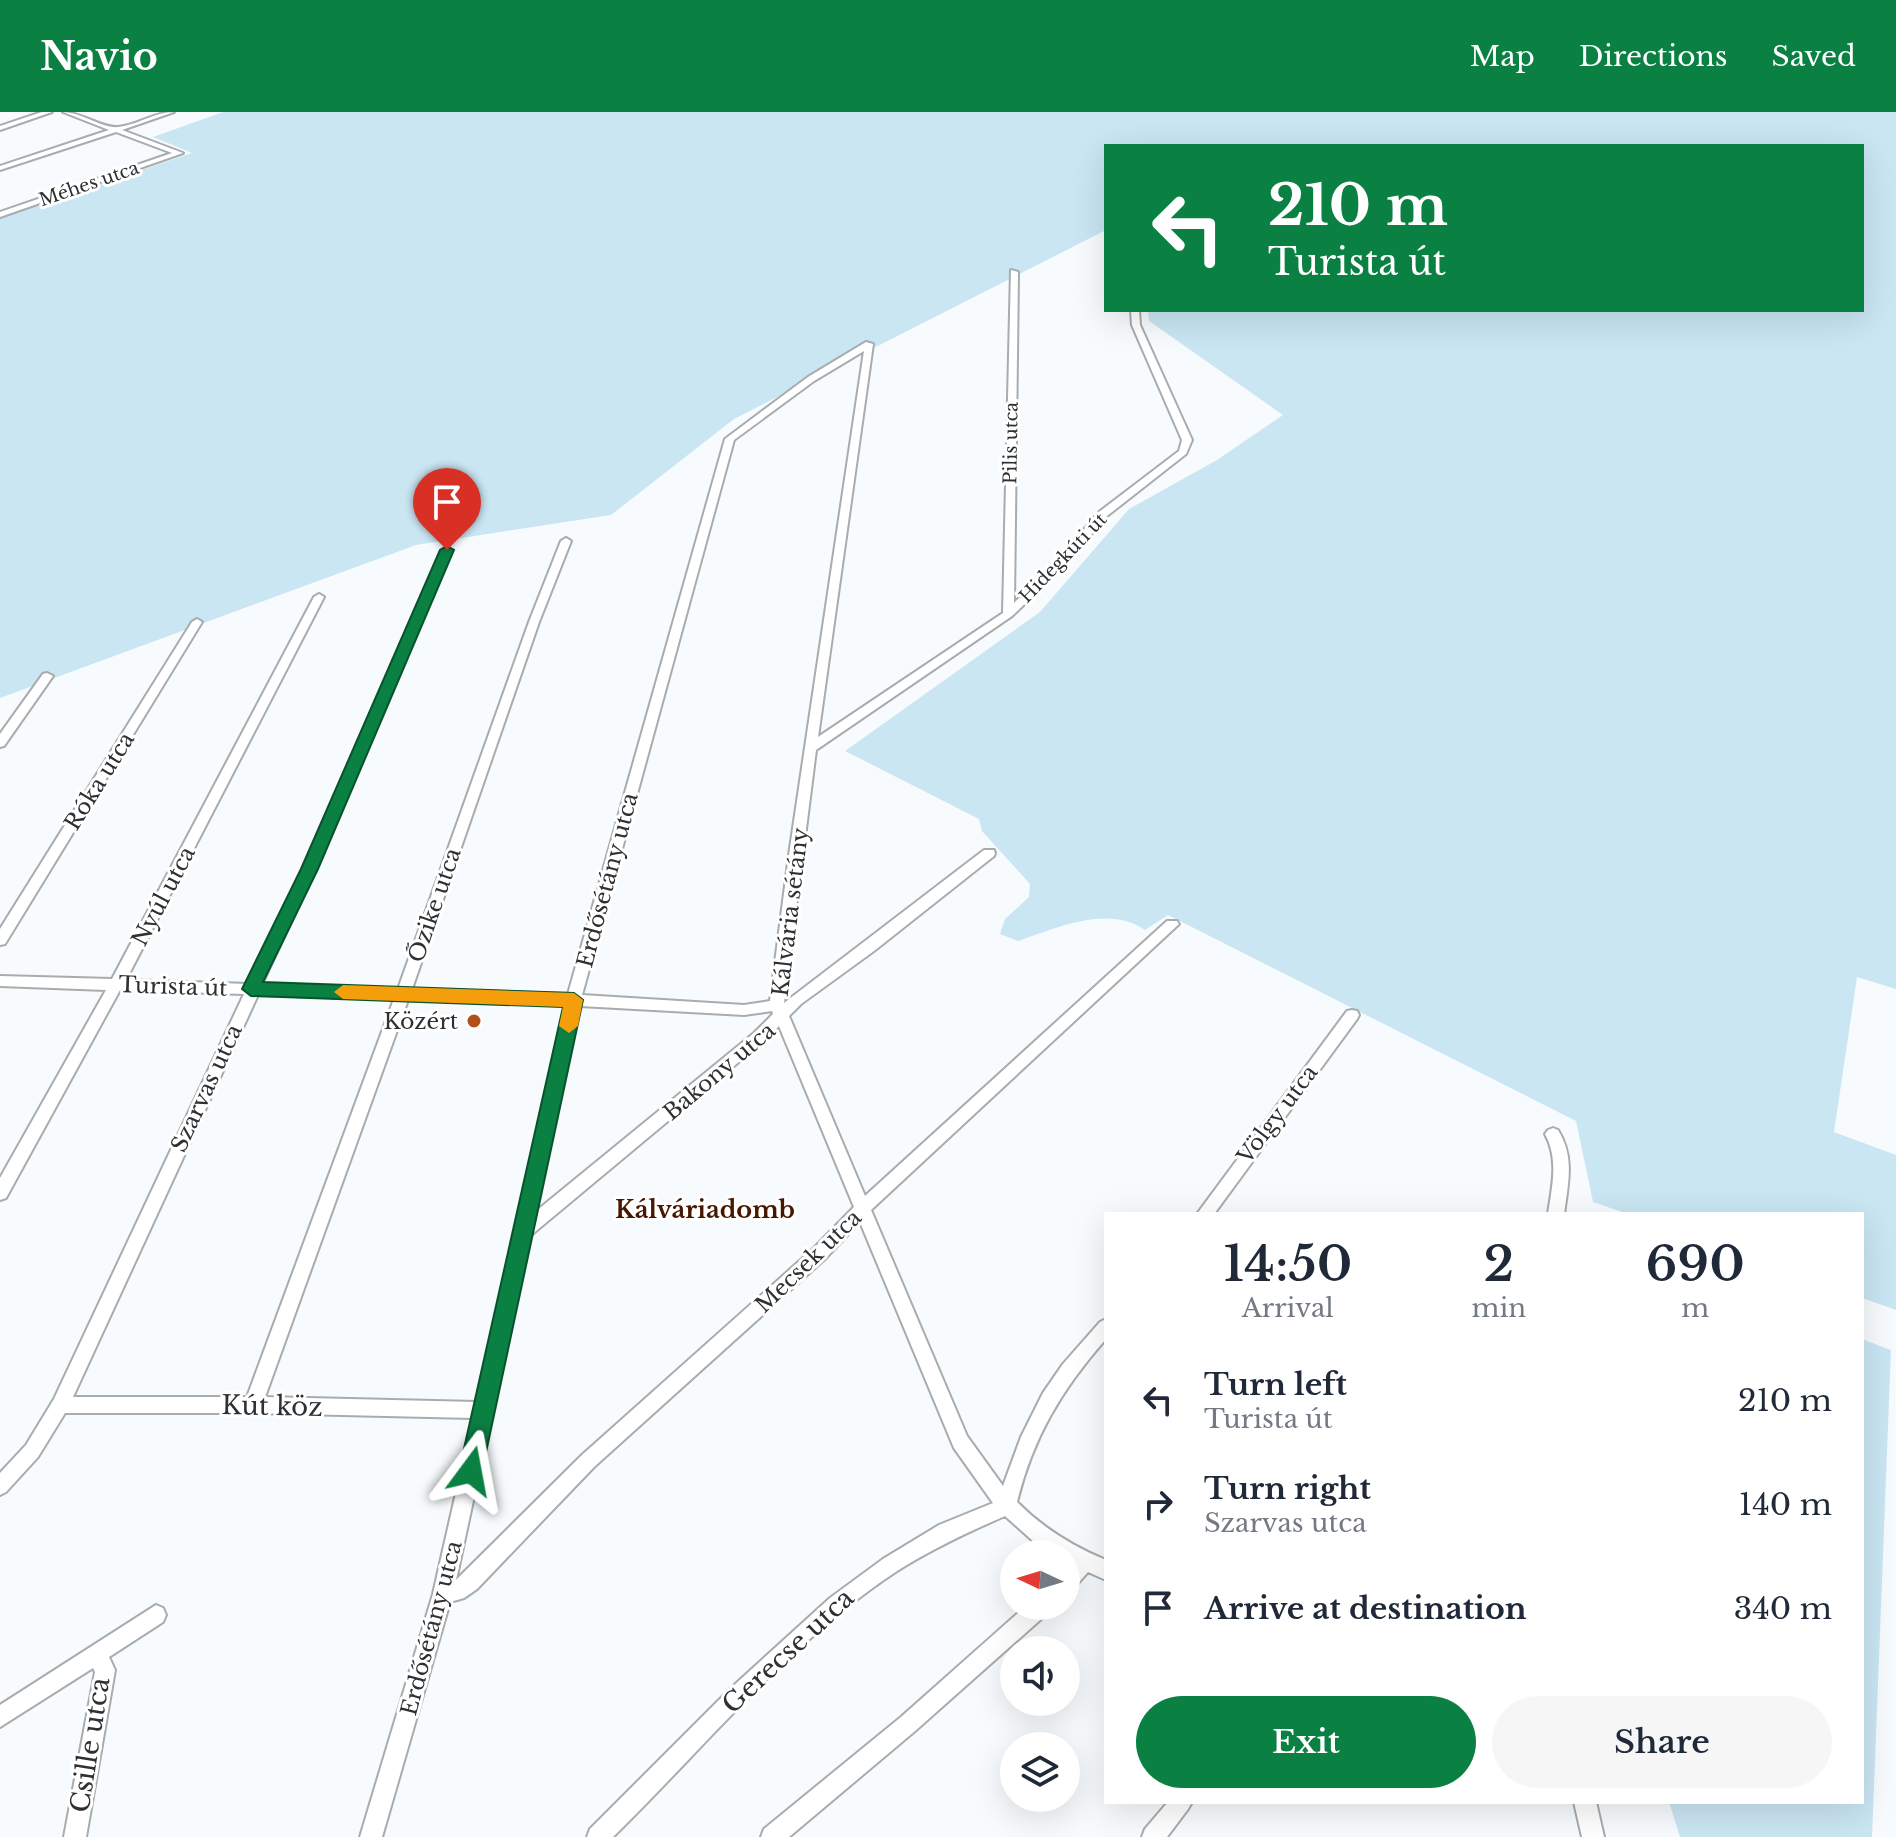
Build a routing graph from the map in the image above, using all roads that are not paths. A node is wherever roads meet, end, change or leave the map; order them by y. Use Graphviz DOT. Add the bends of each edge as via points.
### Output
graph roads {
  1 [pos="49,112"];
  2 [pos="66,112"];
  3 [pos="171,112"];
  4 [pos="0,128"];
  5 [pos="117,130"];
  6 [pos="0,168"];
  7 [pos="0,215"];
  8 [pos="1014,272"];
  9 [pos="1135,312"];
  10 [pos="869,344"];
  11 [pos="566,541"];
  12 [pos="447,550"];
  13 [pos="319,597"];
  14 [pos="1008,614"];
  15 [pos="197,622"];
  16 [pos="47,676"];
  17 [pos="0,743"];
  18 [pos="812,747"];
  19 [pos="989,853"];
  20 [pos="1172,924"];
  21 [pos="0,940"];
  22 [pos="0,981"];
  23 [pos="116,985"];
  24 [pos="251,989"];
  25 [pos="403,994"];
  26 [pos="574,1000"];
  27 [pos="780,1010"];
  28 [pos="1352,1015"];
  29 [pos="1553,1134"];
  30 [pos="0,1193"];
  31 [pos="864,1207"];
  32 [pos="1206,1212"];
  33 [pos="1556,1212"];
  34 [pos="524,1231"];
  35 [pos="1104,1329"];
  36 [pos="60,1405"];
  37 [pos="253,1405"];
  38 [pos="484,1410"];
  39 [pos="0,1486"];
  40 [pos="1007,1506"];
  41 [pos="1085,1562"];
  42 [pos="1080,1567"];
  43 [pos="1104,1569"];
  44 [pos="443,1594"];
  45 [pos="156,1615"];
  46 [pos="1025,1620"];
  47 [pos="96,1655"];
  48 [pos="0,1717"];
  49 [pos="1179,1804"];
  50 [pos="1585,1804"];
  51 [pos="75,1837"];
  52 [pos="371,1837"];
  53 [pos="598,1837"];
  54 [pos="772,1837"];
  55 [pos="1153,1837"];
  56 [pos="1593,1837"];
  1 -- 4 [label="street"];
  2 -- 5 [label="street"];
  3 -- 5 [label="street"];
  5 -- 6 [label="street"];
  5 -- 7 [label="street, Méhes utca" via="179,153"];
  8 -- 14 [label="street, Pilis utca"];
  9 -- 14 [label="street, Hidegkúti út" via="1187,446 1103,514"];
  10 -- 18 [label="street, Kálvária sétány"];
  10 -- 26 [label="street, Erdősétány utca" via="730,439"];
  11 -- 25 [label="street, Őzike utca"];
  12 -- 24 [label="street, Szarvas utca" via="309,869"];
  13 -- 23 [label="street, Nyúl utca"];
  14 -- 18 [label="street, Hidegkúti út"];
  15 -- 21 [label="street, Róka utca"];
  16 -- 17 [label="street"];
  18 -- 27 [label="street, Kálvária sétány"];
  19 -- 27 [label="street, Bakony utca"];
  20 -- 31 [label="street, Mecsek utca"];
  22 -- 23 [label="street, Turista út"];
  23 -- 24 [label="street, Turista út"];
  23 -- 30 [label="street, Nyúl utca"];
  24 -- 25 [label="street, Turista út"];
  24 -- 36 [label="street, Szarvas utca"];
  25 -- 26 [label="street, Turista út"];
  25 -- 37 [label="street, Őzike utca"];
  26 -- 27 [label="street, Turista út"];
  26 -- 34 [label="street, Erdősétány utca"];
  27 -- 31 [label="street, Kálvária sétány"];
  27 -- 34 [label="street, Bakony utca" via="604,1168"];
  28 -- 32 [label="street, Völgy utca"];
  29 -- 33 [label="street" via="1561,1160"];
  31 -- 40 [label="street, Kálvária sétány" via="960,1442"];
  31 -- 44 [label="street, Mecsek utca" via="820,1253 588,1461 470,1582"];
  34 -- 38 [label="street, Erdősétány utca"];
  35 -- 40 [label="street" via="1058,1383 1032,1432"];
  36 -- 37 [label="street, Kút köz"];
  36 -- 39 [label="street, Szarvas utca" via="32,1451"];
  37 -- 38 [label="street, Kút köz"];
  38 -- 44 [label="street, Erdősétány utca"];
  40 -- 41 [label="street, Kálvária sétány" via="1027,1527"];
  40 -- 53 [label="street, Gerecse utca" via="918,1545 862,1583 787,1649"];
  41 -- 42 [label="street"];
  41 -- 43 [label="street, Kálvária sétány"];
  44 -- 52 [label="street, Erdősétány utca"];
  45 -- 47 [label="street"];
  46 -- 54 [label="street"];
  47 -- 48 [label="street"];
  47 -- 51 [label="street, Csille utca" via="105,1670"];
  49 -- 55 [label="street"];
  50 -- 56 [label="street"];
}
